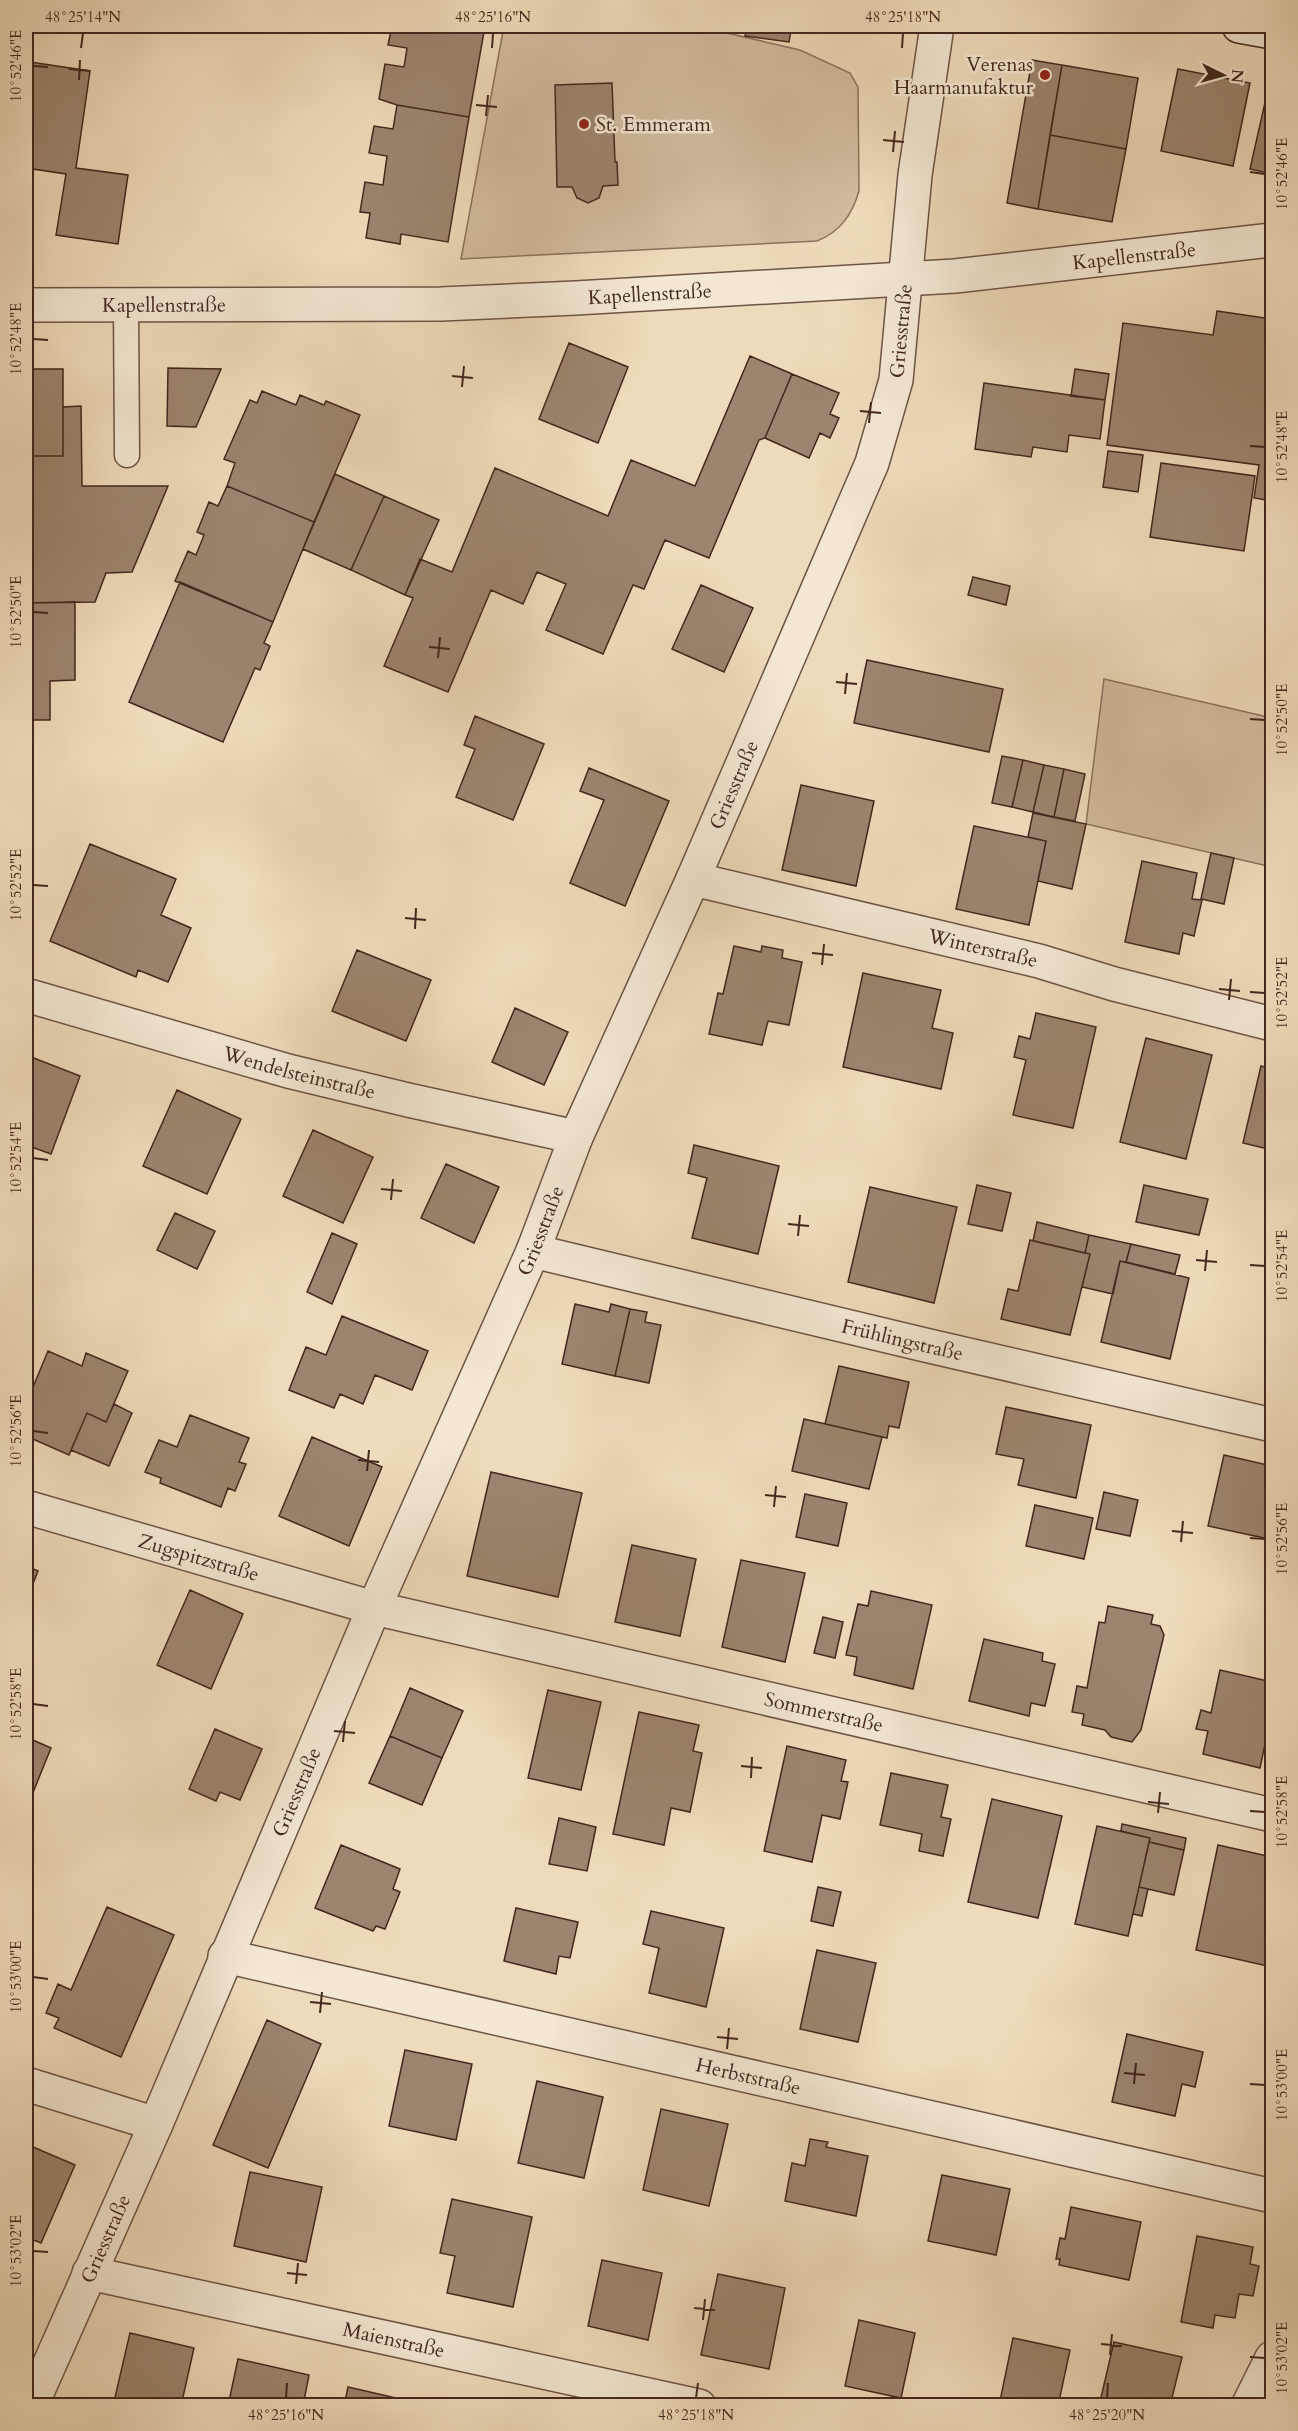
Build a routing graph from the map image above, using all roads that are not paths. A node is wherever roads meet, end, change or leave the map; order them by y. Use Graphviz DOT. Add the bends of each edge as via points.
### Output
graph roads {
  1 [pos="937,26"];
  2 [pos="1239,26"];
  3 [pos="1272,32"];
  4 [pos="1272,240"];
  5 [pos="904,280"];
  6 [pos="26,305"];
  7 [pos="126,305"];
  8 [pos="127,455"];
  9 [pos="693,879"];
  10 [pos="26,995"];
  11 [pos="1272,1024"];
  12 [pos="576,1137"];
  13 [pos="533,1251"];
  14 [pos="1272,1425"];
  15 [pos="26,1507"];
  16 [pos="374,1608"];
  17 [pos="1272,1815"];
  18 [pos="225,1956"];
  19 [pos="26,2084"];
  20 [pos="156,2124"];
  21 [pos="1272,2196"];
  22 [pos="89,2273"];
  23 [pos="1272,2358"];
  24 [pos="31,2406"];
  25 [pos="699,2406"];
  26 [pos="1248,2406"];
  1 -- 5 [label="street, Griesstraße"];
  2 -- 3 [label="street"];
  4 -- 5 [label="street, Kapellenstraße"];
  5 -- 7 [label="street, Kapellenstraße" via="441,304"];
  5 -- 9 [label="street, Griesstraße" via="896,380 872,463"];
  6 -- 7 [label="street, Kapellenstraße"];
  7 -- 8 [label="lane"];
  9 -- 11 [label="street, Winterstraße" via="1039,961"];
  9 -- 12 [label="street, Griesstraße"];
  10 -- 12 [label="street, Wendelsteinstraße" via="288,1071"];
  12 -- 13 [label="street, Griesstraße"];
  13 -- 14 [label="street, Frühlingstraße"];
  13 -- 16 [label="street, Griesstraße"];
  15 -- 16 [label="street, Zugspitzstraße"];
  16 -- 17 [label="street, Sommerstraße"];
  16 -- 18 [label="street, Griesstraße"];
  18 -- 20 [label="street, Griesstraße"];
  18 -- 21 [label="street, Herbststraße"];
  19 -- 20 [label="street"];
  20 -- 22 [label="street, Griesstraße"];
  22 -- 24 [label="street, Griesstraße"];
  22 -- 25 [label="street, Maienstraße"];
  23 -- 26 [label="street"];
}
